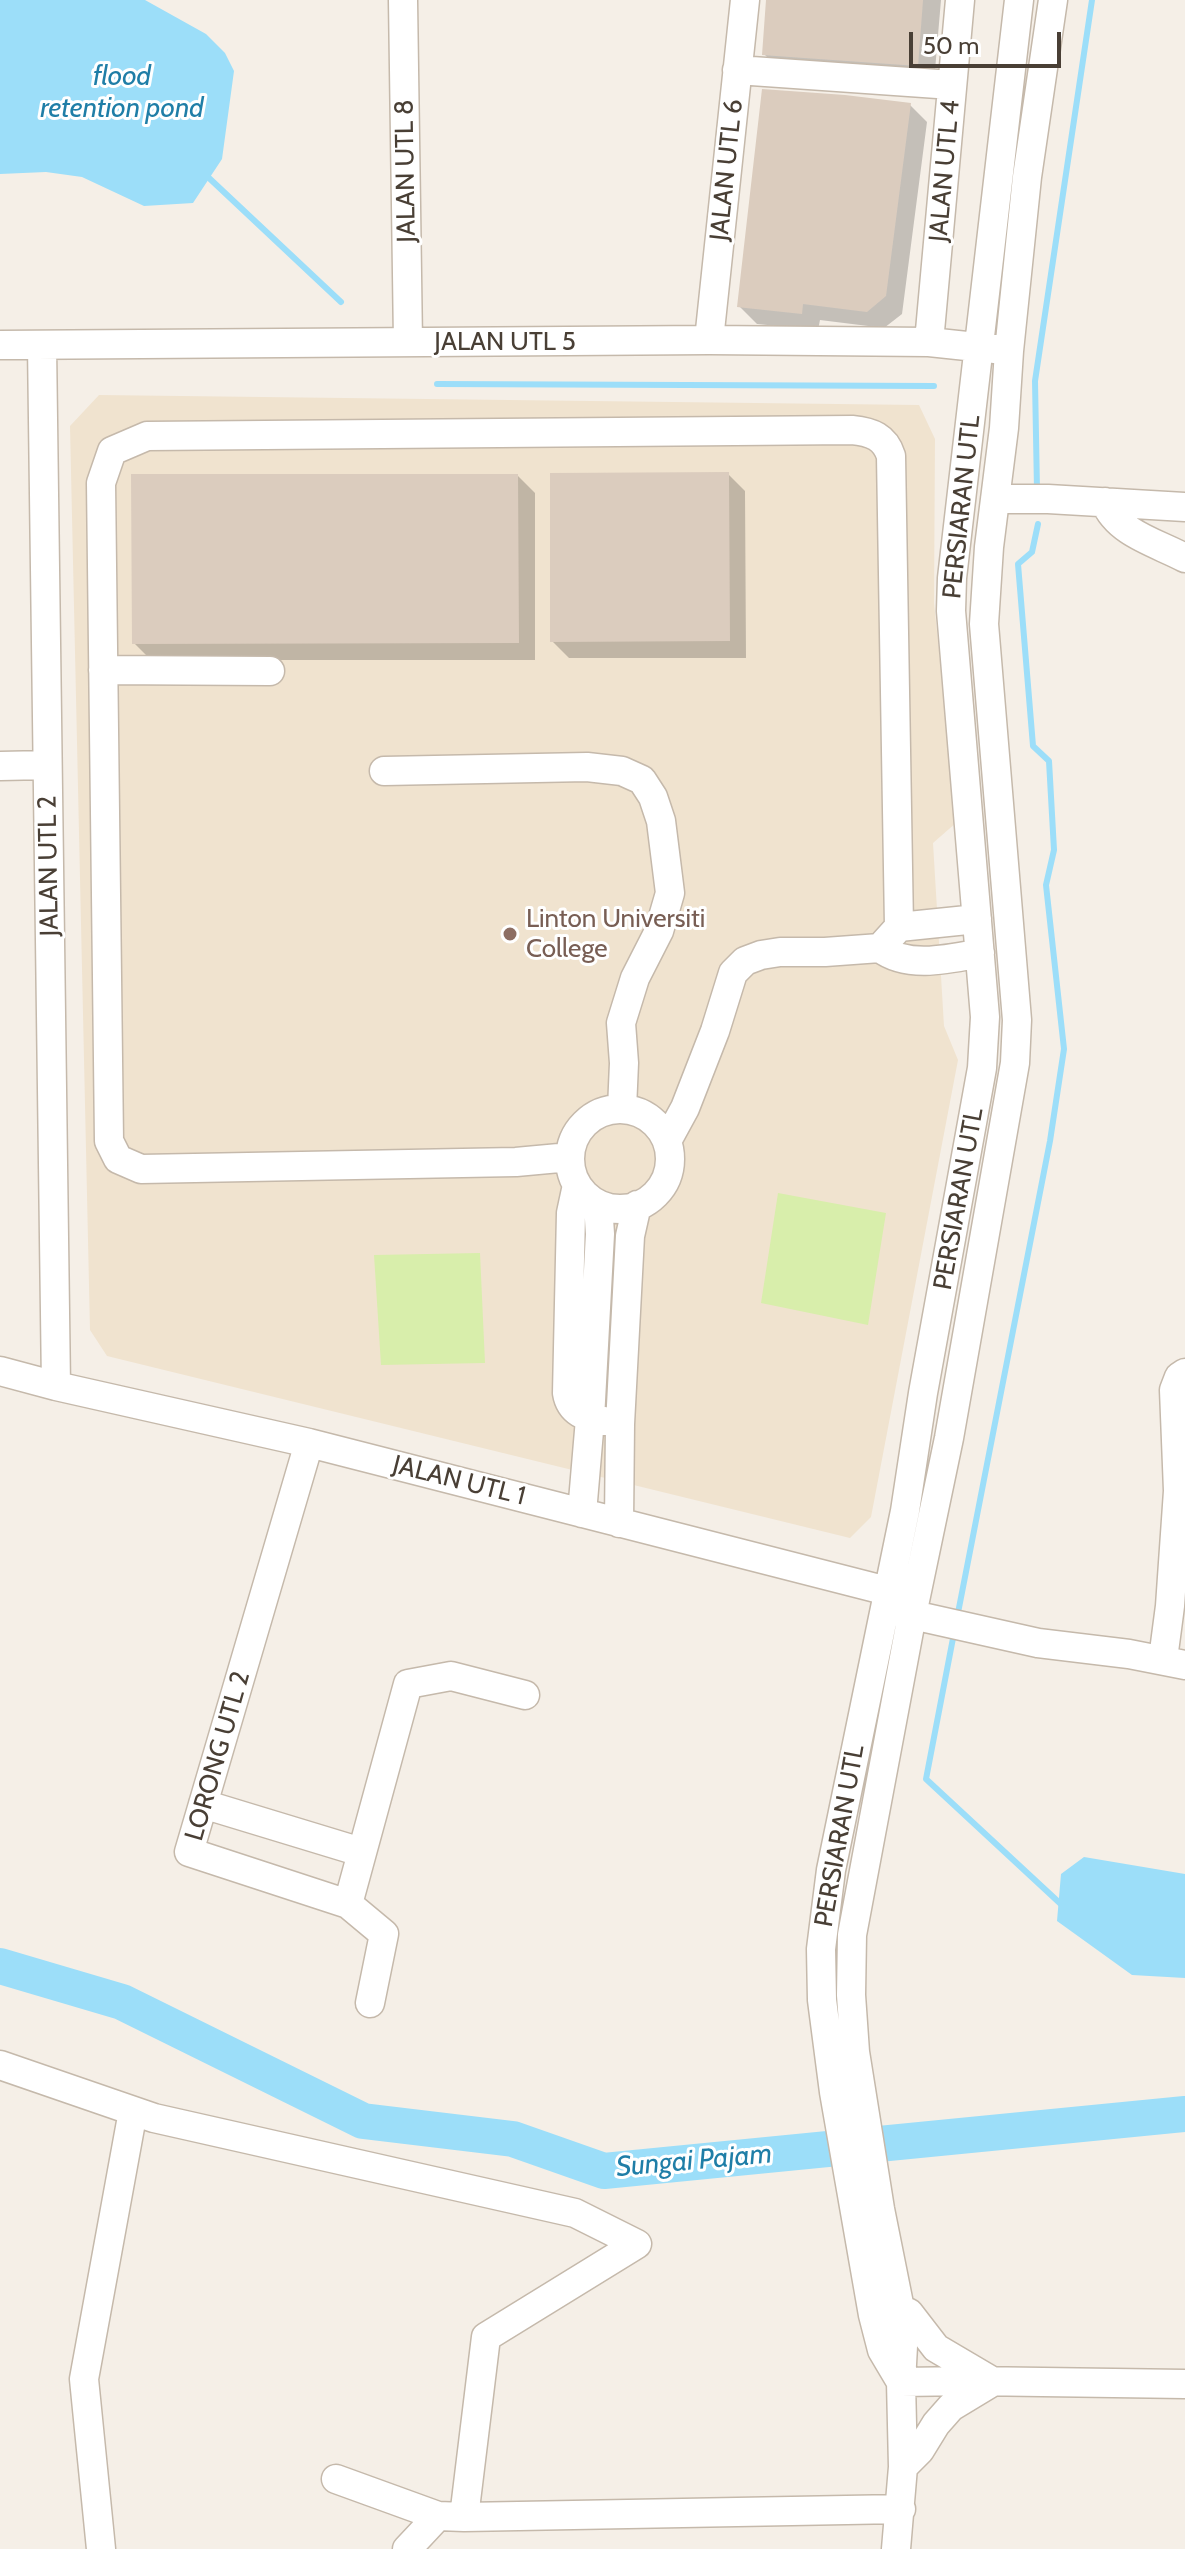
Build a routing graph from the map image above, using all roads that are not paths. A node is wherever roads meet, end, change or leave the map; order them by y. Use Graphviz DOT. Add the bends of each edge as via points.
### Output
graph roads {
  1 [pos="403,0"];
  2 [pos="745,0"];
  3 [pos="960,0"];
  4 [pos="1019,0"];
  5 [pos="1053,0"];
  6 [pos="737,70"];
  7 [pos="952,85"];
  8 [pos="709,340"];
  9 [pos="408,342"];
  10 [pos="929,342"];
  11 [pos="0,345"];
  12 [pos="42,345"];
  13 [pos="978,346"];
  14 [pos="1009,351"];
  15 [pos="995,499"];
  16 [pos="1105,502"];
  17 [pos="1185,507"];
  18 [pos="1185,558"];
  19 [pos="103,670"];
  20 [pos="270,671"];
  21 [pos="47,765"];
  22 [pos="0,766"];
  23 [pos="384,771"];
  24 [pos="977,919"];
  25 [pos="899,927"];
  26 [pos="880,948"];
  27 [pos="980,953"];
  28 [pos="622,1109"];
  29 [pos="667,1141"];
  30 [pos="570,1157"];
  31 [pos="577,1185"];
  32 [pos="598,1204"];
  33 [pos="637,1205"];
  34 [pos="0,1371"];
  35 [pos="1185,1373"];
  36 [pos="56,1386"];
  37 [pos="590,1419"];
  38 [pos="620,1424"];
  39 [pos="309,1443"];
  40 [pos="582,1513"];
  41 [pos="619,1523"];
  42 [pos="907,1607"];
  43 [pos="1174,1662"];
  44 [pos="525,1695"];
  45 [pos="203,1804"];
  46 [pos="361,1852"];
  47 [pos="348,1904"];
  48 [pos="370,2003"];
  49 [pos="0,2065"];
  50 [pos="133,2111"];
  51 [pos="867,2210"];
  52 [pos="900,2309"];
  53 [pos="994,2381"];
  54 [pos="901,2382"];
  55 [pos="1185,2384"];
  56 [pos="903,2467"];
  57 [pos="336,2479"];
  58 [pos="901,2509"];
  59 [pos="451,2517"];
  60 [pos="101,2549"];
  61 [pos="407,2549"];
  62 [pos="896,2549"];
  1 -- 9 [label="street, JALAN UTL 8"];
  2 -- 6 [label="street, JALAN UTL 6"];
  3 -- 7 [label="street, JALAN UTL 4"];
  4 -- 13 [label="street, PERSIARAN UTL"];
  5 -- 14 [label="street, PERSIARAN UTL"];
  6 -- 7 [label="street"];
  6 -- 8 [label="street, JALAN UTL 6"];
  7 -- 10 [label="street, JALAN UTL 4"];
  8 -- 9 [label="street, JALAN UTL 5"];
  8 -- 10 [label="street, JALAN UTL 5"];
  9 -- 12 [label="street, JALAN UTL 5"];
  10 -- 13 [label="street, JALAN UTL 5"];
  11 -- 12 [label="street, JALAN UTL 5"];
  12 -- 21 [label="street, JALAN UTL 2"];
  13 -- 14 [label="street, JALAN UTL 5"];
  13 -- 24 [label="street, PERSIARAN UTL" via="951,611"];
  14 -- 15 [label="street, PERSIARAN UTL"];
  15 -- 16 [label="street"];
  15 -- 42 [label="street, PERSIARAN UTL" via="984,624 1017,1042 955,1408"];
  16 -- 17 [label="street"];
  16 -- 18 [label="street" via="1120,525"];
  19 -- 20 [label="street"];
  19 -- 25 [label="street" via="101,483 112,451 147,436 869,432 881,439 891,456"];
  19 -- 30 [label="street" via="109,1141 118,1159 141,1169"];
  21 -- 22 [label="street"];
  21 -- 36 [label="street, JALAN UTL 2"];
  23 -- 28 [label="street" via="587,767 622,771 642,780 661,821 670,893 621,1023"];
  24 -- 25 [label="street"];
  24 -- 27 [label="street, PERSIARAN UTL"];
  25 -- 26 [label="street"];
  26 -- 27 [label="street" via="904,960"];
  26 -- 29 [label="street" via="780,952 745,961 733,973 685,1108"];
  27 -- 42 [label="street, PERSIARAN UTL" via="982,1068 905,1511"];
  28 -- 29 [label="street" via="649,1118"];
  28 -- 30 [label="street" via="592,1117 580,1128"];
  29 -- 33 [label="street" via="668,1172 651,1198"];
  30 -- 31 [label="street"];
  31 -- 32 [label="street"];
  31 -- 37 [label="street" via="571,1213 567,1393 574,1410"];
  32 -- 33 [label="street"];
  32 -- 37 [label="street"];
  33 -- 38 [label="street" via="630,1236"];
  34 -- 36 [label="street, JALAN UTL 1"];
  35 -- 43 [label="street" via="1174,1390"];
  36 -- 39 [label="street, JALAN UTL 1"];
  37 -- 38 [label="street"];
  37 -- 40 [label="street"];
  38 -- 41 [label="street"];
  39 -- 40 [label="street, JALAN UTL 1"];
  39 -- 45 [label="street, LORONG UTL 2"];
  40 -- 41 [label="street, JALAN UTL 1"];
  41 -- 42 [label="street, JALAN UTL 1"];
  42 -- 43 [label="street, JALAN UTL 1" via="1038,1643"];
  42 -- 51 [label="street, PERSIARAN UTL" via="852,1935 847,2092"];
  44 -- 46 [label="street" via="451,1676 408,1684"];
  45 -- 46 [label="street"];
  45 -- 47 [label="street, LORONG UTL 2" via="189,1852"];
  46 -- 47 [label="street"];
  47 -- 48 [label="street" via="384,1934"];
  49 -- 50 [label="street"];
  50 -- 59 [label="street" via="575,2213 637,2244 486,2337"];
  50 -- 60 [label="street" via="84,2379"];
  51 -- 52 [label="street, PERSIARAN UTL"];
  51 -- 54 [label="street, PERSIARAN UTL" via="873,2315 882,2350"];
  52 -- 53 [label="street" via="936,2348"];
  52 -- 54 [label="street, PERSIARAN UTL"];
  53 -- 54 [label="street"];
  53 -- 55 [label="street"];
  53 -- 56 [label="street" via="951,2407"];
  54 -- 56 [label="street, PERSIARAN UTL"];
  56 -- 58 [label="street, PERSIARAN UTL"];
  57 -- 59 [label="street"];
  58 -- 59 [label="street"];
  58 -- 62 [label="street"];
  59 -- 61 [label="street"];
}
